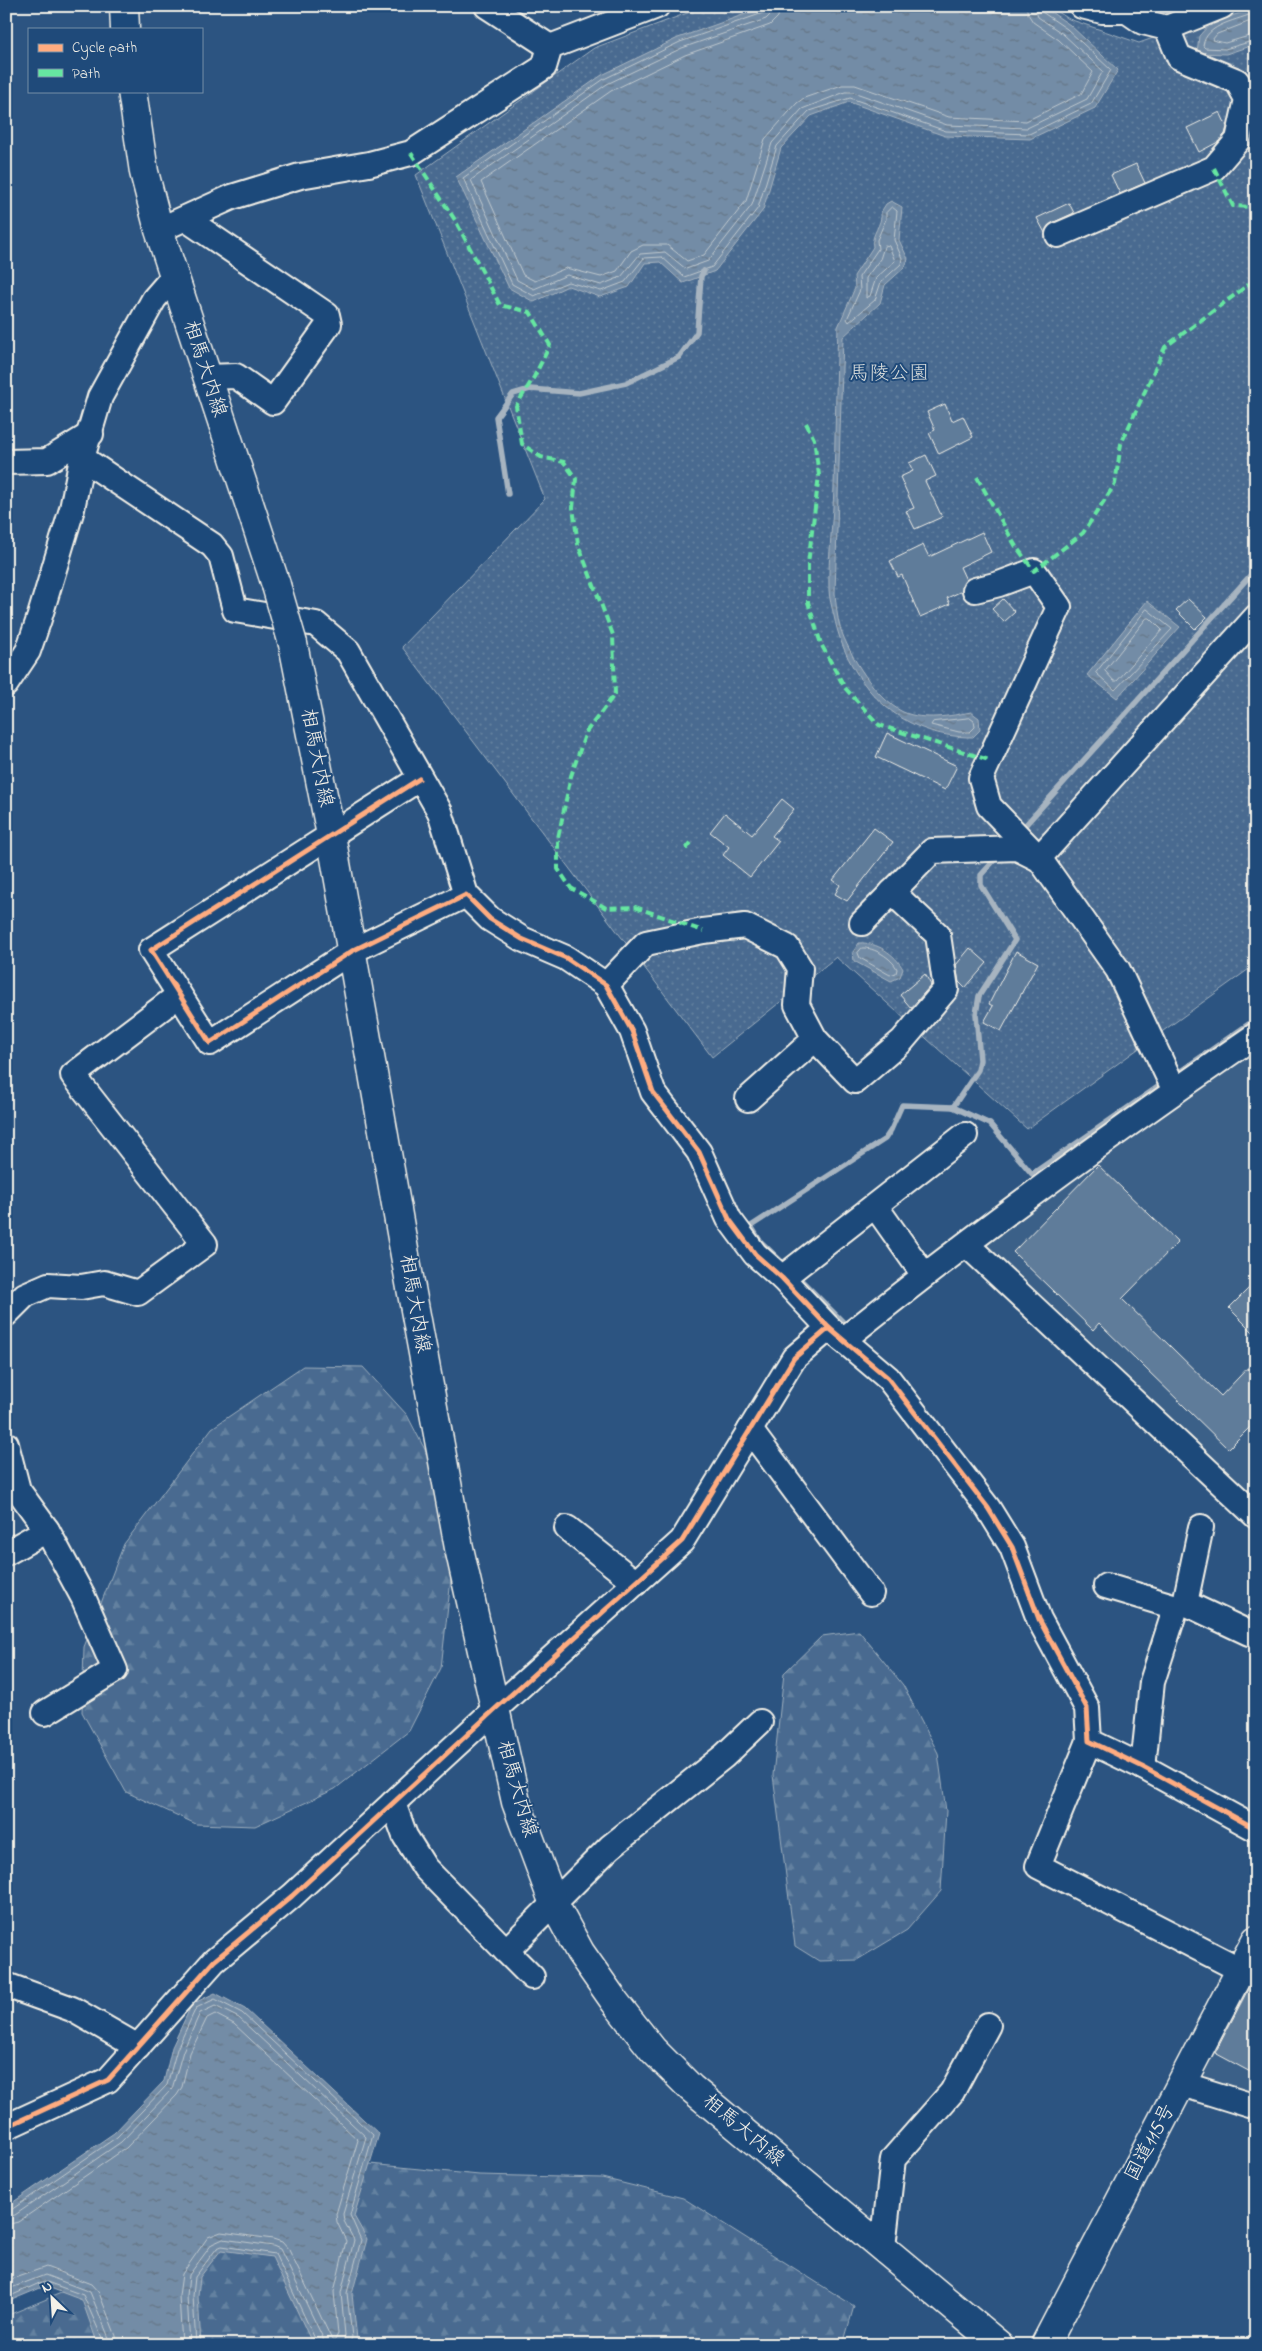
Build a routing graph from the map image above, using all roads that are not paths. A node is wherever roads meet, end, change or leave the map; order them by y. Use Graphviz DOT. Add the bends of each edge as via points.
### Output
graph roads {
  1 [pos="124,6"];
  2 [pos="487,6"];
  3 [pos="657,6"];
  4 [pos="1082,6"];
  5 [pos="1222,6"];
  6 [pos="125,28"];
  7 [pos="1167,28"];
  8 [pos="550,47"];
  9 [pos="132,92"];
  10 [pos="186,219"];
  11 [pos="159,230"];
  12 [pos="1058,234"];
  13 [pos="174,276"];
  14 [pos="206,377"];
  15 [pos="91,434"];
  16 [pos="82,458"];
  17 [pos="6,462"];
  18 [pos="975,590"];
  19 [pos="1256,618"];
  20 [pos="7,680"];
  21 [pos="420,779"];
  22 [pos="331,834"];
  23 [pos="1039,858"];
  24 [pos="892,892"];
  25 [pos="466,895"];
  26 [pos="862,923"];
  27 [pos="352,951"];
  28 [pos="606,985"];
  29 [pos="179,995"];
  30 [pos="1256,1035"];
  31 [pos="815,1039"];
  32 [pos="1175,1091"];
  33 [pos="748,1099"];
  34 [pos="965,1135"];
  35 [pos="876,1207"];
  36 [pos="967,1244"];
  37 [pos="924,1275"];
  38 [pos="782,1278"];
  39 [pos="6,1314"];
  40 [pos="836,1334"];
  41 [pos="750,1430"];
  42 [pos="6,1444"];
  43 [pos="1256,1516"];
  44 [pos="1201,1527"];
  45 [pos="567,1528"];
  46 [pos="47,1530"];
  47 [pos="6,1553"];
  48 [pos="636,1583"];
  49 [pos="1106,1586"];
  50 [pos="871,1593"];
  51 [pos="1181,1605"];
  52 [pos="1249,1633"];
  53 [pos="494,1710"];
  54 [pos="45,1712"];
  55 [pos="760,1722"];
  56 [pos="1089,1741"];
  57 [pos="1143,1767"];
  58 [pos="393,1803"];
  59 [pos="1256,1830"];
  60 [pos="554,1904"];
  61 [pos="1256,1940"];
  62 [pos="506,1951"];
  63 [pos="1241,1970"];
  64 [pos="532,1977"];
  65 [pos="6,1985"];
  66 [pos="988,2025"];
  67 [pos="138,2046"];
  68 [pos="1182,2084"];
  69 [pos="1256,2107"];
  70 [pos="6,2127"];
  71 [pos="883,2247"];
  72 [pos="998,2345"];
  73 [pos="1045,2345"];
  1 -- 6 [label="main road"];
  2 -- 8 [label="street"];
  3 -- 8 [label="street"];
  4 -- 7 [label="street" via="1102,11 1127,11 1143,22"];
  5 -- 7 [label="street"];
  7 -- 12 [label="street" via="1179,56 1237,81 1247,100 1238,140 1214,168"];
  8 -- 10 [label="street" via="544,67 411,153 300,176 232,197"];
  9 -- 11 [label="main road, 相馬大内線" via="144,172"];
  10 -- 11 [label="street"];
  10 -- 14 [label="street" via="327,315 329,324 273,402 236,376"];
  11 -- 13 [label="main road, 相馬大内線"];
  13 -- 14 [label="main road, 相馬大内線"];
  13 -- 15 [label="street" via="154,299 100,397"];
  14 -- 22 [label="main road, 相馬大内線, bridge" via="293,644"];
  15 -- 16 [label="street"];
  15 -- 17 [label="street" via="47,461"];
  16 -- 20 [label="street" via="72,509 39,619 28,651"];
  16 -- 21 [label="street" via="212,545 221,556 235,610 316,624 348,651"];
  18 -- 23 [label="street" via="1034,570 1059,607 981,778 989,806"];
  19 -- 23 [label="street"];
  21 -- 22 [label="street"];
  21 -- 25 [label="street" via="440,812"];
  22 -- 27 [label="main road, 相馬大内線"];
  22 -- 29 [label="street" via="151,950"];
  23 -- 24 [label="street" via="1017,848 932,850"];
  23 -- 32 [label="street" via="1118,970"];
  24 -- 26 [label="street"];
  24 -- 31 [label="street" via="938,935 946,989 902,1041 856,1081"];
  25 -- 27 [label="street"];
  25 -- 28 [label="street" via="490,918 522,939 566,958"];
  27 -- 29 [label="street" via="210,1043"];
  27 -- 53 [label="main road, 相馬大内線" via="459,1548"];
  28 -- 31 [label="street" via="646,943 745,926 787,947 800,968 797,1005"];
  28 -- 38 [label="street" via="632,1031 653,1092 699,1152 729,1219 755,1254"];
  29 -- 39 [label="street" via="73,1075 205,1244 138,1293 104,1283 81,1287 48,1285 25,1295"];
  30 -- 32 [label="street"];
  31 -- 33 [label="street"];
  32 -- 36 [label="street"];
  34 -- 35 [label="street"];
  35 -- 37 [label="street"];
  35 -- 38 [label="street"];
  36 -- 37 [label="street"];
  36 -- 43 [label="street"];
  37 -- 40 [label="street"];
  38 -- 40 [label="street"];
  40 -- 41 [label="street" via="794,1358"];
  40 -- 56 [label="street" via="888,1378 988,1508 1012,1547 1039,1619 1088,1708"];
  41 -- 48 [label="street" via="682,1541"];
  41 -- 50 [label="street"];
  42 -- 46 [label="street" via="18,1490"];
  44 -- 51 [label="street"];
  45 -- 48 [label="street"];
  46 -- 47 [label="street"];
  46 -- 54 [label="street" via="83,1596 115,1670"];
  48 -- 53 [label="street"];
  49 -- 51 [label="street"];
  51 -- 52 [label="street"];
  51 -- 57 [label="street" via="1152,1682"];
  53 -- 58 [label="street"];
  53 -- 60 [label="main road, 相馬大内線" via="516,1802"];
  55 -- 60 [label="street" via="724,1756 610,1847"];
  56 -- 57 [label="street"];
  56 -- 63 [label="street" via="1038,1866"];
  57 -- 59 [label="street"];
  58 -- 62 [label="street" via="405,1836 425,1868"];
  58 -- 67 [label="street" via="292,1896 214,1961"];
  60 -- 62 [label="street"];
  60 -- 71 [label="main road, 相馬大内線" via="580,1952 614,2002 653,2050 692,2088"];
  61 -- 63 [label="main road, 国道115号"];
  62 -- 64 [label="street"];
  63 -- 68 [label="main road, 国道115号"];
  65 -- 67 [label="street" via="72,2008"];
  66 -- 71 [label="street" via="952,2092 893,2159"];
  67 -- 70 [label="street" via="108,2080"];
  68 -- 69 [label="street"];
  68 -- 73 [label="main road, 国道115号"];
  71 -- 72 [label="main road, 相馬大内線"];
}
